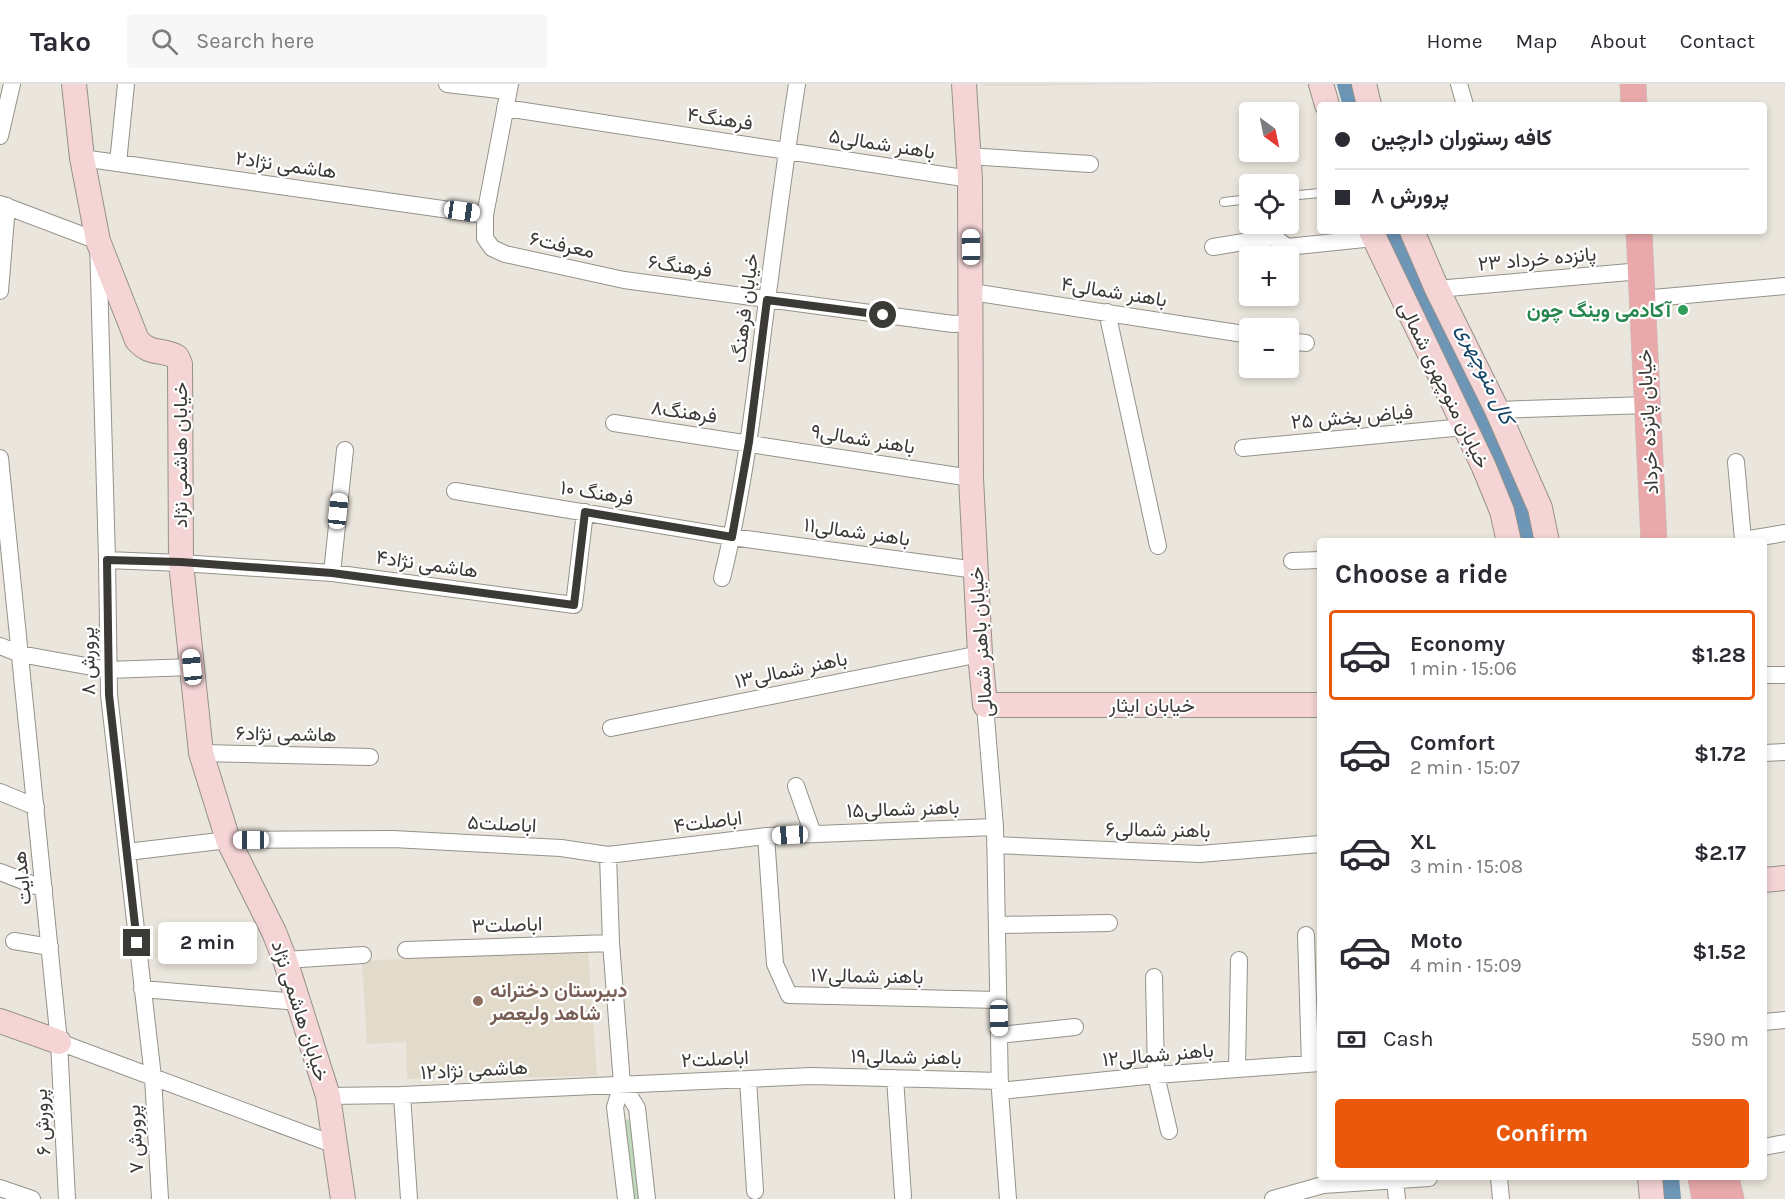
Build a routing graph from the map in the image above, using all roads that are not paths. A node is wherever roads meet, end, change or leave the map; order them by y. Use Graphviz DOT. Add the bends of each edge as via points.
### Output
graph roads {
  1 [pos="12,84"];
  2 [pos="74,84"];
  3 [pos="126,84"];
  4 [pos="447,84"];
  5 [pos="798,84"];
  6 [pos="964,84"];
  7 [pos="1321,84"];
  8 [pos="1364,84"];
  9 [pos="1459,84"];
  10 [pos="1633,84"];
  11 [pos="509,87"];
  12 [pos="1326,102"];
  13 [pos="1368,102"];
  14 [pos="1464,102"];
  15 [pos="1634,102"];
  16 [pos="505,108"];
  17 [pos="0,136"];
  18 [pos="787,151"];
  19 [pos="82,158"];
  20 [pos="118,163"];
  21 [pos="1090,164"];
  22 [pos="969,167"];
  23 [pos="1317,193"];
  24 [pos="1299,195"];
  25 [pos="1239,200"];
  26 [pos="1224,202"];
  27 [pos="4,205"];
  28 [pos="485,214"];
  29 [pos="1413,234"];
  30 [pos="1639,234"];
  31 [pos="1373,235"];
  32 [pos="98,241"];
  33 [pos="1213,247"];
  34 [pos="1641,271"];
  35 [pos="624,280"];
  36 [pos="1785,286"];
  37 [pos="1437,289"];
  38 [pos="0,291"];
  39 [pos="972,292"];
  40 [pos="1642,299"];
  41 [pos="767,300"];
  42 [pos="1107,312"];
  43 [pos="971,323"];
  44 [pos="1239,332"];
  45 [pos="1299,343"];
  46 [pos="1306,344"];
  47 [pos="1647,405"];
  48 [pos="1497,410"];
  49 [pos="614,423"];
  50 [pos="1464,427"];
  51 [pos="749,442"];
  52 [pos="1243,448"];
  53 [pos="345,450"];
  54 [pos="0,458"];
  55 [pos="1736,462"];
  56 [pos="971,478"];
  57 [pos="454,490"];
  58 [pos="585,512"];
  59 [pos="3,521"];
  60 [pos="1785,533"];
  61 [pos="732,537"];
  62 [pos="1508,538"];
  63 [pos="1546,538"];
  64 [pos="1654,538"];
  65 [pos="1742,538"];
  66 [pos="1758,538"];
  67 [pos="1158,546"];
  68 [pos="107,560"];
  69 [pos="1317,560"];
  70 [pos="1292,561"];
  71 [pos="181,562"];
  72 [pos="976,570"];
  73 [pos="332,573"];
  74 [pos="722,578"];
  75 [pos="0,646"];
  76 [pos="20,654"];
  77 [pos="980,654"];
  78 [pos="192,667"];
  79 [pos="108,670"];
  80 [pos="1767,675"];
  81 [pos="1785,675"];
  82 [pos="985,705"];
  83 [pos="1317,705"];
  84 [pos="611,728"];
  85 [pos="1785,752"];
  86 [pos="201,753"];
  87 [pos="1767,753"];
  88 [pos="370,757"];
  89 [pos="796,786"];
  90 [pos="0,792"];
  91 [pos="36,807"];
  92 [pos="995,827"];
  93 [pos="813,834"];
  94 [pos="766,836"];
  95 [pos="228,840"];
  96 [pos="1317,844"];
  97 [pos="995,845"];
  98 [pos="127,852"];
  99 [pos="608,855"];
  100 [pos="0,872"];
  101 [pos="1785,878"];
  102 [pos="1767,880"];
  103 [pos="44,889"];
  104 [pos="1108,923"];
  105 [pos="997,925"];
  106 [pos="1306,935"];
  107 [pos="14,941"];
  108 [pos="611,943"];
  109 [pos="50,947"];
  110 [pos="406,950"];
  111 [pos="363,955"];
  112 [pos="285,960"];
  113 [pos="1239,960"];
  114 [pos="1154,977"];
  115 [pos="142,988"];
  116 [pos="998,1000"];
  117 [pos="298,1002"];
  118 [pos="1785,1020"];
  119 [pos="0,1021"];
  120 [pos="1767,1022"];
  121 [pos="1075,1027"];
  122 [pos="999,1035"];
  123 [pos="59,1042"];
  124 [pos="1315,1063"];
  125 [pos="1237,1069"];
  126 [pos="1156,1075"];
  127 [pos="811,1076"];
  128 [pos="153,1077"];
  129 [pos="896,1078"];
  130 [pos="748,1079"];
  131 [pos="622,1084"];
  132 [pos="1000,1086"];
  133 [pos="402,1095"];
  134 [pos="328,1096"];
  135 [pos="1168,1131"];
  136 [pos="1785,1143"];
  137 [pos="335,1145"];
  138 [pos="1767,1146"];
  139 [pos="1395,1180"];
  140 [pos="1499,1180"];
  141 [pos="1650,1180"];
  142 [pos="1701,1180"];
  143 [pos="1726,1180"];
  144 [pos="0,1188"];
  145 [pos="755,1191"];
  146 [pos="1324,1192"];
  147 [pos="903,1196"];
  148 [pos="32,1199"];
  149 [pos="68,1199"];
  150 [pos="160,1199"];
  151 [pos="343,1199"];
  152 [pos="409,1199"];
  153 [pos="626,1199"];
  154 [pos="647,1199"];
  155 [pos="1008,1199"];
  156 [pos="1273,1199"];
  157 [pos="1397,1199"];
  158 [pos="1501,1199"];
  159 [pos="1652,1199"];
  160 [pos="1705,1199"];
  161 [pos="1731,1199"];
  1 -- 17 [label="street"];
  2 -- 19 [label="street, خیابان هاشمی نژاد"];
  3 -- 20 [label="street"];
  4 -- 11 [label="street"];
  5 -- 18 [label="street, خیابان فرهنگ"];
  6 -- 22 [label="street, خیابان باهنر شمالی"];
  7 -- 12 [label="street"];
  8 -- 13 [label="street"];
  9 -- 14 [label="street"];
  10 -- 15 [label="main road"];
  11 -- 16 [label="street"];
  16 -- 18 [label="street, فرهنگ۴"];
  16 -- 28 [label="street"];
  18 -- 22 [label="street, باهنر شمالی۵"];
  18 -- 41 [label="street, خیابان فرهنگ"];
  19 -- 20 [label="street, هاشمی نژاد۲"];
  19 -- 32 [label="street, خیابان هاشمی نژاد"];
  20 -- 28 [label="street, هاشمی نژاد۲"];
  21 -- 22 [label="street, باهنر شمالی۵"];
  22 -- 39 [label="street, خیابان باهنر شمالی"];
  23 -- 24 [label="lane"];
  25 -- 26 [label="lane"];
  27 -- 32 [label="street"];
  27 -- 38 [label="street"];
  28 -- 35 [label="street, معرفت۶" via="485,238 492,248"];
  29 -- 37 [label="street, خیابان منوچهری شمالی"];
  30 -- 34 [label="main road, خیابان پانزده خرداد"];
  31 -- 33 [label="street" via="1287,247 1274,237"];
  31 -- 50 [label="street, خیابان منوچهری شمالی"];
  32 -- 68 [label="street, پرورش ۸"];
  32 -- 71 [label="street, خیابان هاشمی نژاد" via="137,340 144,349 169,352 180,364"];
  34 -- 37 [label="street, پانزده خرداد ۲۳"];
  34 -- 40 [label="main road, خیابان پانزده خرداد"];
  35 -- 41 [label="street, فرهنگ۶"];
  36 -- 40 [label="street"];
  37 -- 48 [label="street, خیابان منوچهری شمالی"];
  39 -- 42 [label="street, باهنر شمالی۴"];
  39 -- 43 [label="street, خیابان باهنر شمالی"];
  40 -- 47 [label="main road, خیابان پانزده خرداد"];
  41 -- 43 [label="street, فرهنگ۶" via="953,324"];
  41 -- 51 [label="street, خیابان فرهنگ"];
  42 -- 44 [label="street, باهنر شمالی۴"];
  42 -- 67 [label="street"];
  43 -- 56 [label="street, خیابان باهنر شمالی"];
  45 -- 46 [label="street"];
  47 -- 48 [label="street"];
  47 -- 64 [label="main road, خیابان پانزده خرداد"];
  48 -- 63 [label="street, خیابان منوچهری شمالی" via="1540,508"];
  49 -- 51 [label="street, فرهنگ۸"];
  50 -- 52 [label="street, فیاض بخش ۲۵"];
  50 -- 62 [label="street, خیابان منوچهری شمالی" via="1502,511"];
  51 -- 56 [label="street, باهنر شمالی۹"];
  51 -- 61 [label="street, خیابان فرهنگ"];
  53 -- 73 [label="street"];
  54 -- 59 [label="street, هدایت"];
  55 -- 65 [label="street"];
  56 -- 72 [label="street, خیابان باهنر شمالی"];
  57 -- 58 [label="street, فرهنگ ۱۰"];
  58 -- 61 [label="street, فرهنگ ۱۰"];
  58 -- 73 [label="street, هاشمی نژاد۴" via="574,605"];
  59 -- 76 [label="street, هدایت"];
  60 -- 66 [label="street"];
  61 -- 72 [label="street, باهنر شمالی۱۱"];
  61 -- 74 [label="street, خیابان فرهنگ"];
  68 -- 71 [label="street, هاشمی نژاد۴"];
  68 -- 79 [label="street, پرورش ۸"];
  69 -- 70 [label="street"];
  71 -- 73 [label="street, هاشمی نژاد۴"];
  71 -- 78 [label="street, خیابان هاشمی نژاد"];
  72 -- 77 [label="street, خیابان باهنر شمالی"];
  75 -- 76 [label="street"];
  76 -- 79 [label="street"];
  76 -- 91 [label="street, هدایت"];
  77 -- 82 [label="street, خیابان باهنر شمالی"];
  77 -- 84 [label="street, باهنر شمالی۱۳"];
  78 -- 79 [label="street"];
  78 -- 86 [label="street, خیابان هاشمی نژاد"];
  79 -- 98 [label="street, پرورش ۸"];
  80 -- 81 [label="street"];
  82 -- 83 [label="street, خیابان ایثار"];
  82 -- 92 [label="street, خیابان باهنر شمالی"];
  85 -- 87 [label="street"];
  86 -- 88 [label="street, هاشمی نژاد۶"];
  86 -- 95 [label="street, خیابان هاشمی نژاد"];
  89 -- 93 [label="street"];
  90 -- 91 [label="street"];
  91 -- 103 [label="street, هدایت"];
  92 -- 93 [label="street, باهنر شمالی۱۵"];
  92 -- 97 [label="street, خیابان باهنر شمالی"];
  93 -- 94 [label="street, اباصلت۴"];
  94 -- 99 [label="street, اباصلت۴"];
  94 -- 116 [label="street, باهنر شمالی۱۷" via="775,964 789,995"];
  95 -- 98 [label="street, اباصلت۵"];
  95 -- 99 [label="street, اباصلت۵" via="393,839 561,848"];
  95 -- 112 [label="street, خیابان هاشمی نژاد"];
  96 -- 97 [label="street, باهنر شمالی۶" via="1200,854"];
  97 -- 105 [label="street, خیابان باهنر شمالی"];
  98 -- 115 [label="street, پرورش ۸"];
  99 -- 108 [label="street"];
  100 -- 103 [label="street"];
  101 -- 102 [label="street"];
  103 -- 109 [label="street, هدایت"];
  104 -- 105 [label="street"];
  105 -- 116 [label="street, خیابان باهنر شمالی"];
  106 -- 124 [label="street"];
  107 -- 109 [label="street"];
  108 -- 110 [label="street, اباصلت۳"];
  108 -- 131 [label="street"];
  109 -- 123 [label="street, هدایت"];
  111 -- 112 [label="street"];
  112 -- 117 [label="street, خیابان هاشمی نژاد"];
  113 -- 125 [label="street"];
  114 -- 126 [label="street"];
  115 -- 117 [label="street"];
  115 -- 128 [label="street, پرورش ۸"];
  116 -- 122 [label="street, خیابان باهنر شمالی"];
  117 -- 134 [label="street, خیابان هاشمی نژاد"];
  118 -- 120 [label="street"];
  119 -- 123 [label="street"];
  121 -- 122 [label="street"];
  122 -- 132 [label="street, خیابان باهنر شمالی"];
  123 -- 128 [label="street"];
  123 -- 149 [label="street, پرورش ۶"];
  124 -- 125 [label="street, باهنر شمالی۱۲"];
  125 -- 126 [label="street, باهنر شمالی۱۲"];
  126 -- 132 [label="street, باهنر شمالی۱۲"];
  126 -- 135 [label="street"];
  127 -- 129 [label="street, باهنر شمالی۱۹"];
  127 -- 130 [label="street, اباصلت۲"];
  128 -- 137 [label="street"];
  128 -- 150 [label="street, پرورش ۷"];
  129 -- 132 [label="street, باهنر شمالی۱۹"];
  129 -- 147 [label="street"];
  130 -- 131 [label="street, اباصلت۲"];
  130 -- 145 [label="street"];
  131 -- 133 [label="street, هاشمی نژاد۱۲"];
  131 -- 153 [label="street" via="615,1107"];
  131 -- 154 [label="street" via="637,1108"];
  132 -- 155 [label="street, خیابان باهنر شمالی"];
  133 -- 134 [label="street, هاشمی نژاد۱۲"];
  133 -- 152 [label="street"];
  134 -- 137 [label="street, خیابان هاشمی نژاد"];
  136 -- 138 [label="street"];
  137 -- 151 [label="street, خیابان هاشمی نژاد"];
  139 -- 146 [label="street"];
  139 -- 157 [label="street"];
  140 -- 158 [label="street"];
  141 -- 159 [label="street"];
  142 -- 160 [label="main road"];
  143 -- 161 [label="main road"];
  144 -- 148 [label="street"];
  146 -- 156 [label="street"];
}
